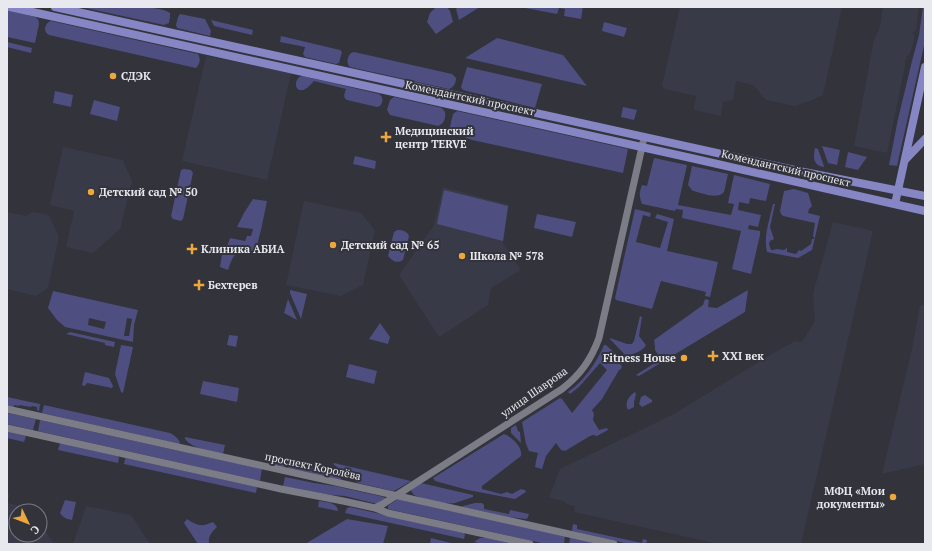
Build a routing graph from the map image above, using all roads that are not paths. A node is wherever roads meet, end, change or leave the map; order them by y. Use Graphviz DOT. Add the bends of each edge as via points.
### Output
graph roads {
  1 [pos="10,7"];
  2 [pos="55,7"];
  3 [pos="925,67"];
  4 [pos="644,138"];
  5 [pos="925,139"];
  6 [pos="642,147"];
  7 [pos="905,160"];
  8 [pos="898,191"];
  9 [pos="925,196"];
  10 [pos="895,204"];
  11 [pos="925,211"];
  12 [pos="7,409"];
  13 [pos="7,428"];
  14 [pos="396,495"];
  15 [pos="375,508"];
  16 [pos="530,544"];
  17 [pos="614,544"];
  1 -- 6 [label="main road, Комендантский проспект"];
  2 -- 4 [label="main road, Комендантский проспект"];
  3 -- 7 [label="main road"];
  4 -- 6 [label="street, улица Шаврова"];
  4 -- 8 [label="main road, Комендантский проспект"];
  5 -- 7 [label="main road"];
  6 -- 10 [label="main road, Комендантский проспект"];
  6 -- 14 [label="street, улица Шаврова" via="599,338 590,358 577,376 562,388"];
  7 -- 8 [label="main road"];
  8 -- 9 [label="main road, Комендантский проспект"];
  8 -- 10 [label="main road"];
  10 -- 11 [label="main road, Комендантский проспект"];
  12 -- 14 [label="street, проспект Королёва"];
  13 -- 15 [label="street"];
  14 -- 15 [label="street, улица Шаврова"];
  14 -- 17 [label="street, проспект Королёва"];
  15 -- 16 [label="street"];
}
